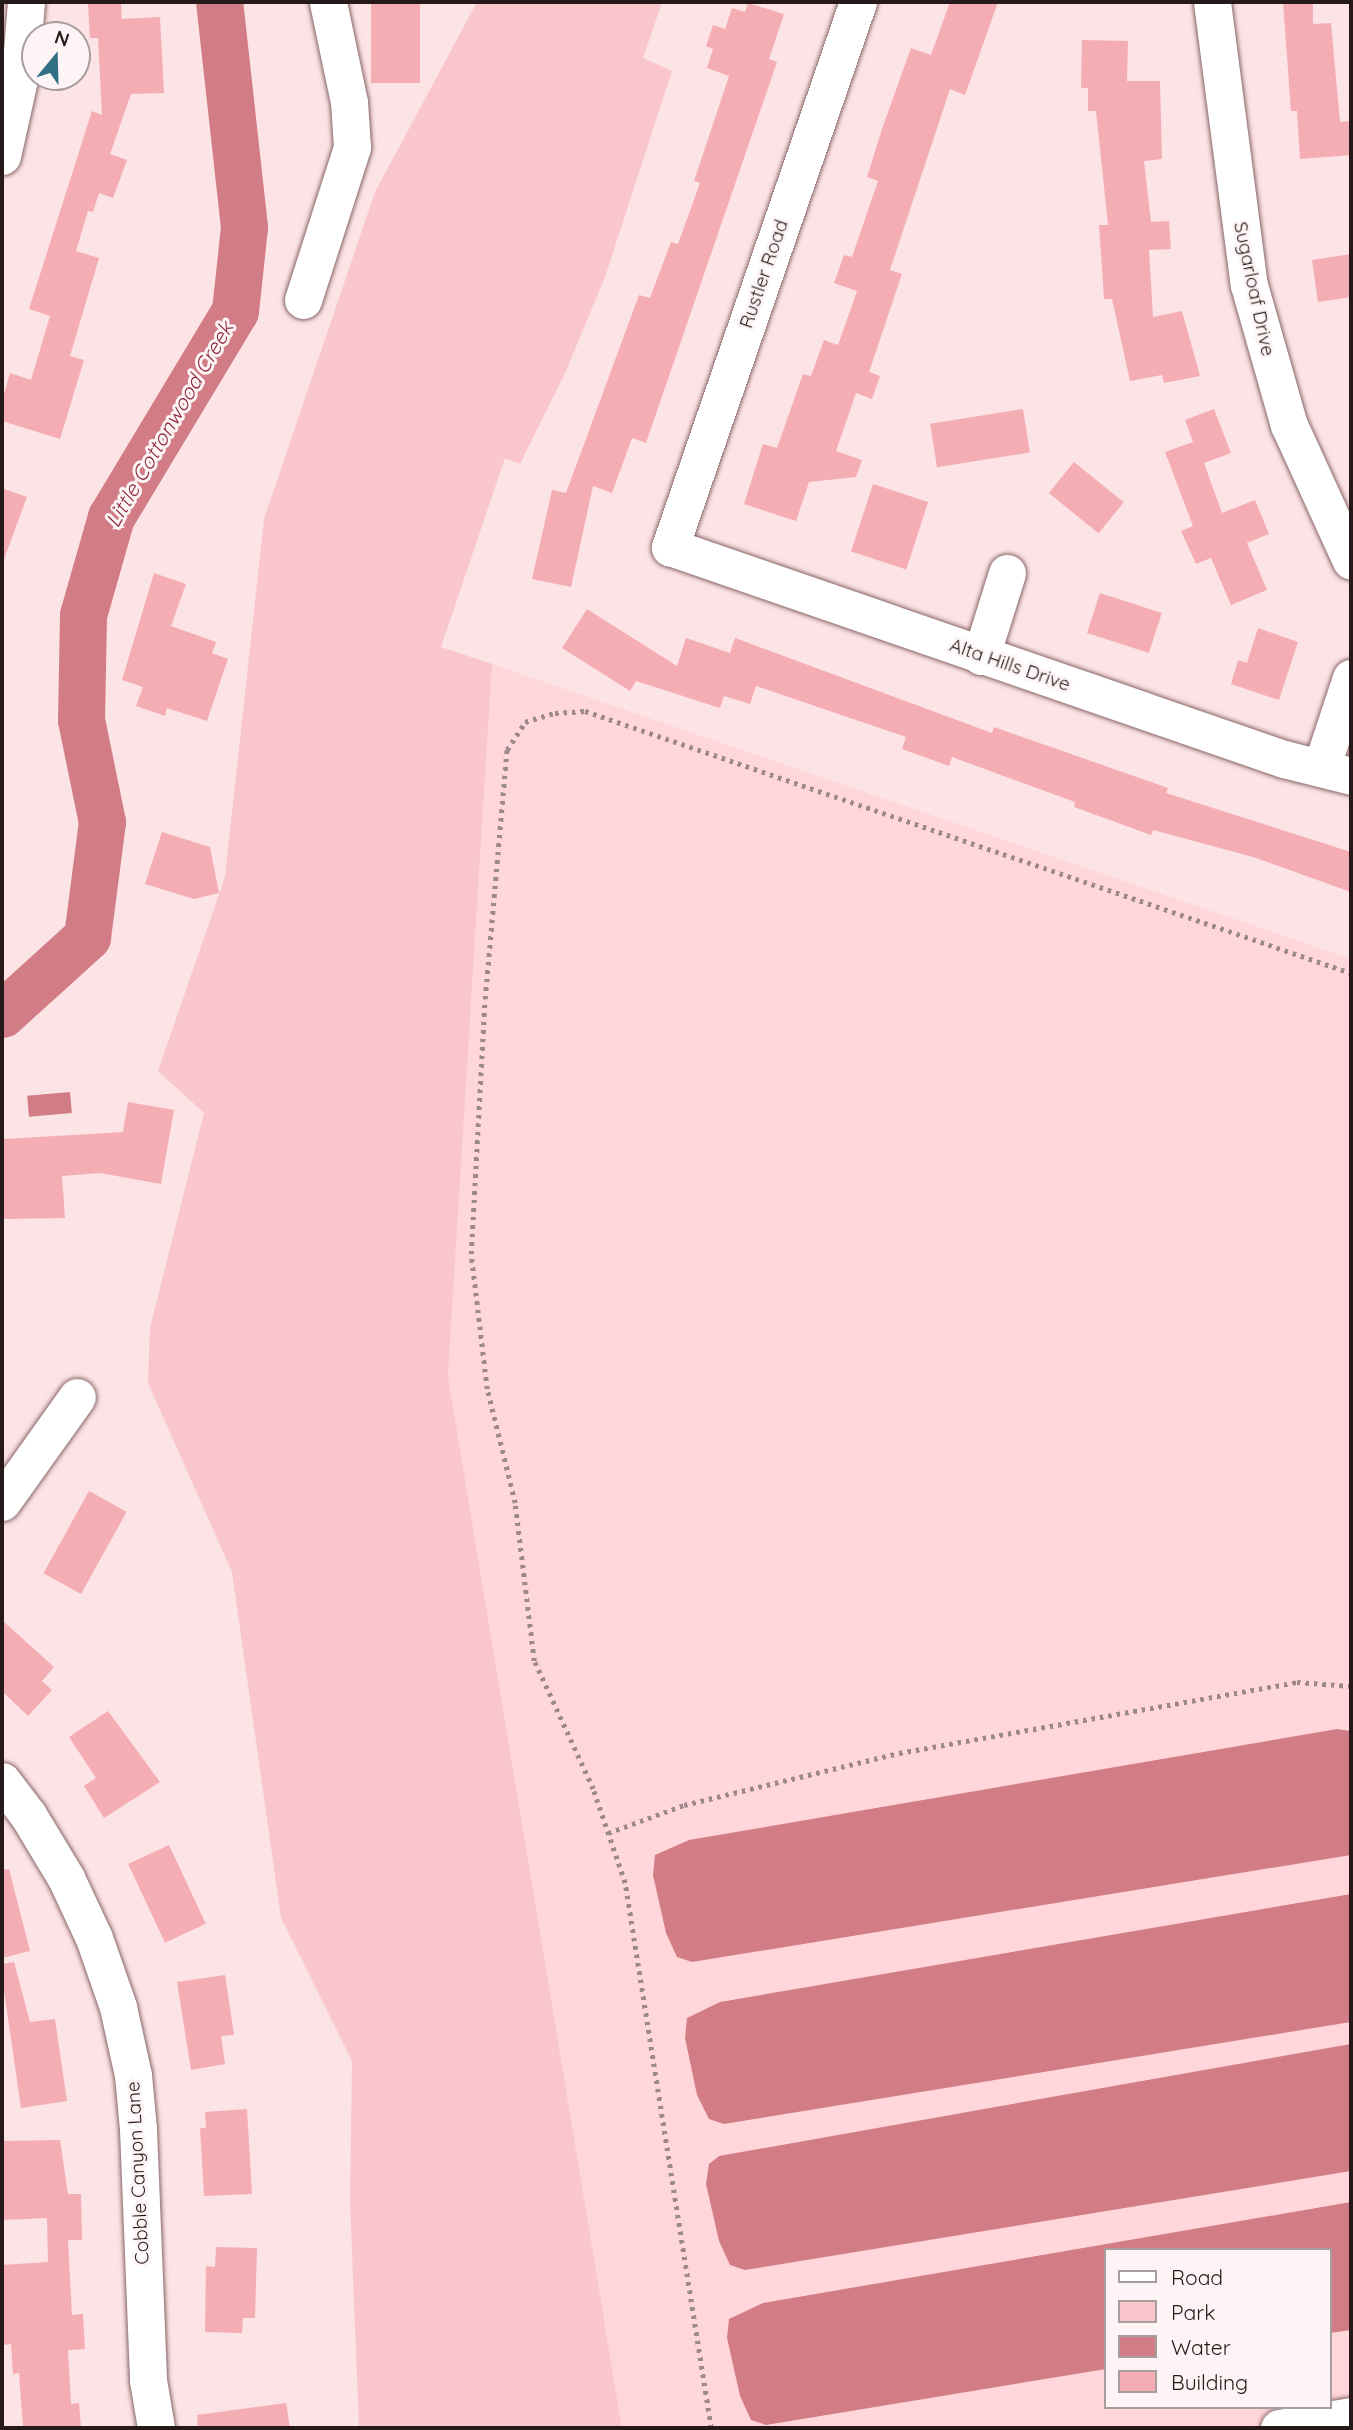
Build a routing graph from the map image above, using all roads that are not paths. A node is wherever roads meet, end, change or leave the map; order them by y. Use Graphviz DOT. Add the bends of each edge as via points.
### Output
graph roads {
  1 [pos="26,2"];
  2 [pos="328,2"];
  3 [pos="858,2"];
  4 [pos="1212,2"];
  5 [pos="2,156"];
  6 [pos="303,300"];
  7 [pos="670,547"];
  8 [pos="1351,561"];
  9 [pos="1007,573"];
  10 [pos="981,656"];
  11 [pos="1351,678"];
  12 [pos="1336,772"];
  13 [pos="76,1397"];
  14 [pos="2,1502"];
  15 [pos="2,1782"];
  16 [pos="1351,2416"];
  17 [pos="156,2428"];
  18 [pos="1279,2428"];
  1 -- 5 [label="street" via="20,75"];
  2 -- 6 [label="street" via="349,102 352,147"];
  3 -- 7 [label="street, Rustler Road"];
  4 -- 8 [label="street, Sugarloaf Drive" via="1249,285 1290,425"];
  7 -- 10 [label="street, Alta Hills Drive"];
  9 -- 10 [label="street"];
  10 -- 12 [label="street, Alta Hills Drive"];
  11 -- 12 [label="street"];
  13 -- 14 [label="street"];
  15 -- 17 [label="street, Cobble Canyon Lane" via="28,1815 65,1878 94,1937 118,2007 133,2075 138,2129 148,2380"];
  16 -- 18 [label="street"];
}
